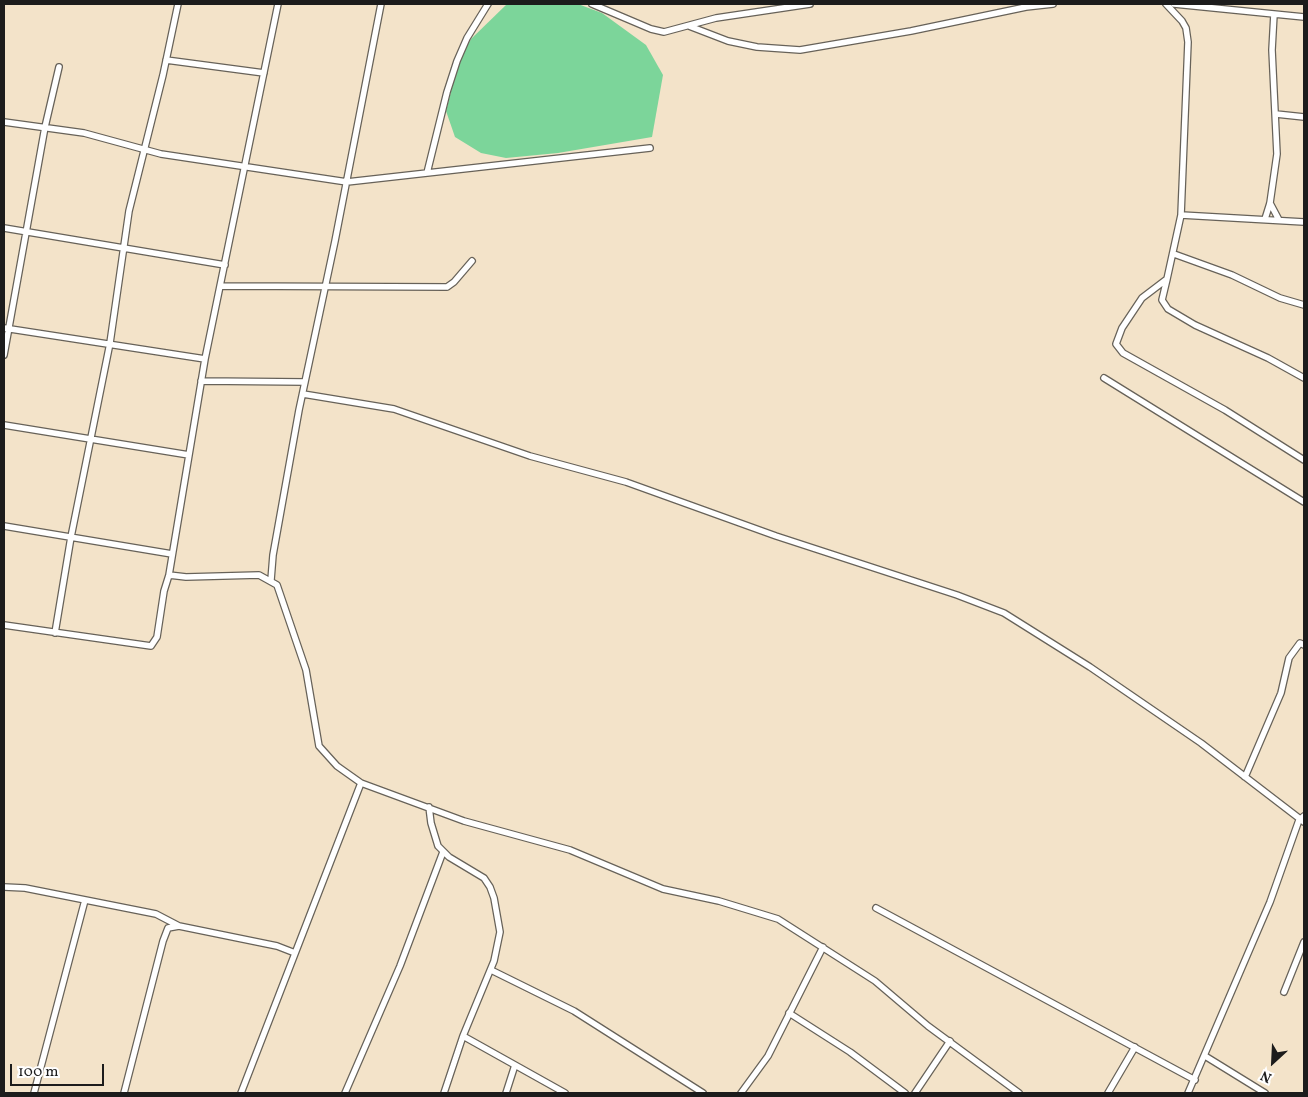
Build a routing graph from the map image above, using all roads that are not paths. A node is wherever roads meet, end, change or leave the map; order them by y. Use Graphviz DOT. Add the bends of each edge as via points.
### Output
graph roads {
  1 [pos="178,4"];
  2 [pos="278,4"];
  3 [pos="381,4"];
  4 [pos="488,4"];
  5 [pos="592,4"];
  6 [pos="810,4"];
  7 [pos="1053,4"];
  8 [pos="1166,4"];
  9 [pos="1174,4"];
  10 [pos="1026,5"];
  11 [pos="1274,14"];
  12 [pos="1304,17"];
  13 [pos="689,26"];
  14 [pos="166,60"];
  15 [pos="60,67"];
  16 [pos="264,73"];
  17 [pos="1276,114"];
  18 [pos="1304,117"];
  19 [pos="4,122"];
  20 [pos="45,127"];
  21 [pos="650,148"];
  22 [pos="144,151"];
  23 [pos="245,167"];
  24 [pos="427,173"];
  25 [pos="347,182"];
  26 [pos="1270,203"];
  27 [pos="1181,215"];
  28 [pos="1264,219"];
  29 [pos="1279,220"];
  30 [pos="1304,222"];
  31 [pos="4,228"];
  32 [pos="26,232"];
  33 [pos="123,248"];
  34 [pos="1174,254"];
  35 [pos="472,261"];
  36 [pos="225,265"];
  37 [pos="1167,279"];
  38 [pos="220,286"];
  39 [pos="326,286"];
  40 [pos="1304,305"];
  41 [pos="7,328"];
  42 [pos="110,343"];
  43 [pos="4,355"];
  44 [pos="205,359"];
  45 [pos="1104,378"];
  46 [pos="1304,378"];
  47 [pos="201,382"];
  48 [pos="306,382"];
  49 [pos="303,394"];
  50 [pos="4,425"];
  51 [pos="91,441"];
  52 [pos="189,455"];
  53 [pos="1304,460"];
  54 [pos="1304,502"];
  55 [pos="4,526"];
  56 [pos="71,536"];
  57 [pos="172,554"];
  58 [pos="169,575"];
  59 [pos="271,580"];
  60 [pos="4,625"];
  61 [pos="55,632"];
  62 [pos="1304,645"];
  63 [pos="1245,777"];
  64 [pos="361,783"];
  65 [pos="429,807"];
  66 [pos="1302,819"];
  67 [pos="443,852"];
  68 [pos="4,887"];
  69 [pos="85,900"];
  70 [pos="876,908"];
  71 [pos="179,926"];
  72 [pos="1304,942"];
  73 [pos="823,948"];
  74 [pos="295,953"];
  75 [pos="490,970"];
  76 [pos="1284,992"];
  77 [pos="790,1014"];
  78 [pos="463,1036"];
  79 [pos="950,1041"];
  80 [pos="1135,1047"];
  81 [pos="1205,1056"];
  82 [pos="515,1065"];
  83 [pos="1195,1080"];
  84 [pos="34,1093"];
  85 [pos="124,1093"];
  86 [pos="241,1093"];
  87 [pos="345,1093"];
  88 [pos="444,1093"];
  89 [pos="506,1093"];
  90 [pos="565,1093"];
  91 [pos="703,1093"];
  92 [pos="741,1093"];
  93 [pos="905,1093"];
  94 [pos="915,1093"];
  95 [pos="1019,1093"];
  96 [pos="1108,1093"];
  97 [pos="1188,1093"];
  98 [pos="1265,1093"];
  1 -- 14 [label="street"];
  2 -- 16 [label="street"];
  3 -- 25 [label="street"];
  4 -- 24 [label="street" via="457,61"];
  5 -- 13 [label="street" via="664,32"];
  6 -- 13 [label="street" via="716,18"];
  7 -- 10 [label="street"];
  8 -- 27 [label="street" via="1182,21 1188,42"];
  9 -- 11 [label="street"];
  10 -- 13 [label="street" via="910,31 800,50 738,43"];
  11 -- 12 [label="street"];
  11 -- 17 [label="street" via="1272,50"];
  14 -- 16 [label="street"];
  14 -- 22 [label="street"];
  15 -- 20 [label="street"];
  16 -- 23 [label="street"];
  17 -- 18 [label="street"];
  17 -- 26 [label="street" via="1277,154"];
  19 -- 20 [label="street"];
  20 -- 22 [label="street" via="109,138"];
  20 -- 32 [label="street"];
  21 -- 24 [label="street"];
  22 -- 23 [label="street"];
  22 -- 33 [label="street"];
  23 -- 25 [label="street"];
  23 -- 36 [label="street"];
  24 -- 25 [label="street"];
  25 -- 39 [label="street"];
  26 -- 28 [label="street"];
  26 -- 29 [label="street"];
  27 -- 28 [label="street"];
  27 -- 34 [label="street"];
  28 -- 29 [label="street"];
  29 -- 30 [label="street"];
  31 -- 32 [label="street"];
  32 -- 33 [label="street"];
  32 -- 41 [label="street"];
  33 -- 36 [label="street"];
  33 -- 42 [label="street"];
  34 -- 37 [label="street"];
  34 -- 40 [label="street"];
  35 -- 39 [label="street" via="447,287"];
  36 -- 38 [label="street"];
  37 -- 46 [label="street" via="1162,300 1168,309 1195,326 1268,358"];
  37 -- 53 [label="street" via="1142,298 1116,339 1117,348"];
  38 -- 39 [label="street"];
  38 -- 44 [label="street"];
  39 -- 48 [label="street"];
  41 -- 42 [label="street"];
  41 -- 43 [label="street"];
  42 -- 44 [label="street"];
  42 -- 51 [label="street"];
  44 -- 47 [label="street"];
  45 -- 54 [label="street"];
  47 -- 48 [label="street"];
  47 -- 52 [label="street"];
  48 -- 49 [label="street"];
  49 -- 59 [label="street" via="272,555"];
  49 -- 63 [label="street" via="394,409 530,456 626,482 1004,613 1115,684"];
  50 -- 51 [label="street"];
  51 -- 52 [label="street"];
  51 -- 56 [label="street"];
  52 -- 57 [label="street"];
  55 -- 56 [label="street"];
  56 -- 57 [label="street"];
  56 -- 61 [label="street"];
  57 -- 58 [label="street"];
  58 -- 59 [label="street" via="253,575"];
  58 -- 61 [label="street" via="157,637 151,646"];
  59 -- 64 [label="street" via="282,597 306,670 319,746 337,766"];
  60 -- 61 [label="street"];
  62 -- 63 [label="street" via="1300,643 1289,658 1281,694"];
  63 -- 66 [label="street"];
  64 -- 65 [label="street"];
  64 -- 74 [label="street"];
  65 -- 67 [label="street" via="435,839"];
  65 -- 73 [label="street" via="464,821 570,850 663,889 719,901 773,918"];
  66 -- 81 [label="street"];
  67 -- 75 [label="street" via="484,878 492,893 500,932"];
  67 -- 87 [label="street" via="400,966"];
  68 -- 69 [label="street"];
  69 -- 71 [label="street" via="156,914"];
  69 -- 84 [label="street"];
  70 -- 80 [label="street"];
  71 -- 74 [label="street" via="277,946"];
  71 -- 85 [label="street" via="170,927 165,935"];
  72 -- 76 [label="street"];
  73 -- 77 [label="street"];
  73 -- 79 [label="street" via="875,981 912,1014"];
  74 -- 86 [label="street"];
  75 -- 78 [label="street"];
  75 -- 91 [label="street" via="574,1010"];
  77 -- 92 [label="street" via="768,1056"];
  77 -- 93 [label="street" via="850,1052"];
  78 -- 82 [label="street"];
  78 -- 88 [label="street"];
  79 -- 94 [label="street"];
  79 -- 95 [label="street"];
  80 -- 83 [label="street"];
  80 -- 96 [label="street"];
  81 -- 83 [label="street"];
  81 -- 98 [label="street"];
  82 -- 89 [label="street"];
  82 -- 90 [label="street"];
  83 -- 97 [label="street"];
}
